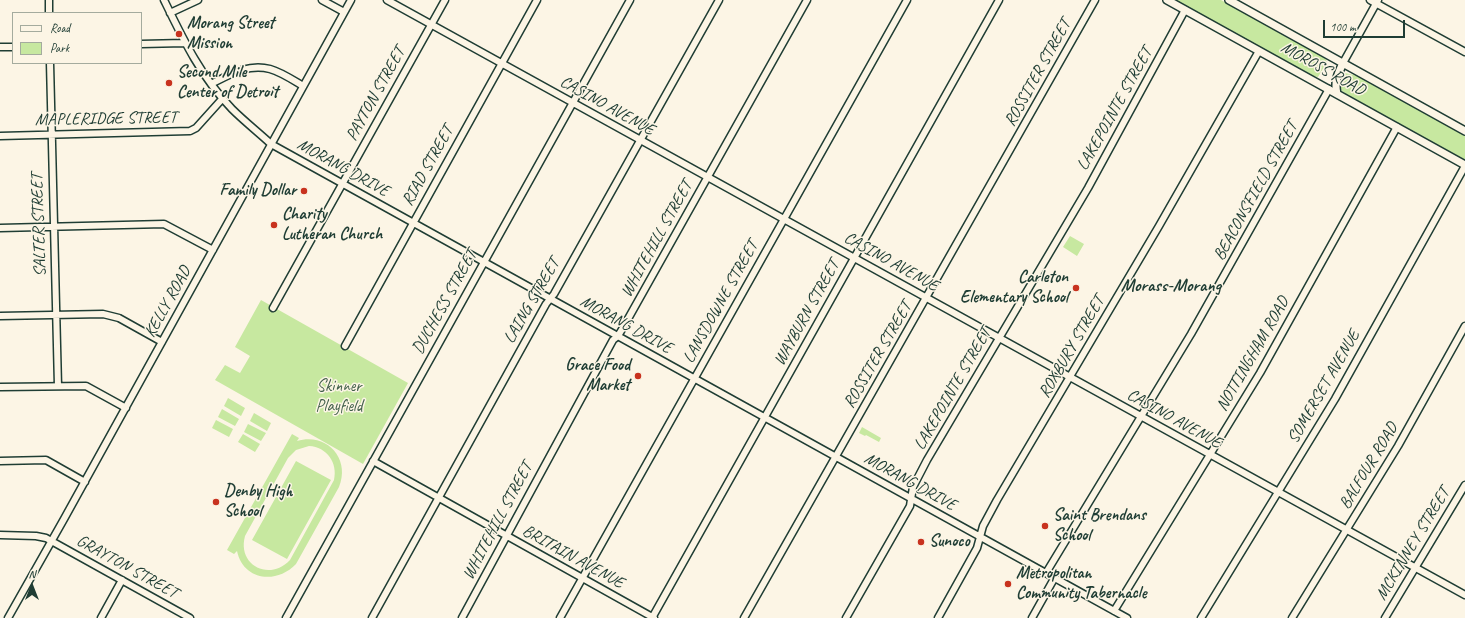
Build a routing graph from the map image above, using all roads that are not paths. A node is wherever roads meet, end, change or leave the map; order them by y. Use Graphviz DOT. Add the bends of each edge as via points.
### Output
graph roads {
  1 [pos="49,0"];
  2 [pos="164,0"];
  3 [pos="198,0"];
  4 [pos="322,0"];
  5 [pos="351,0"];
  6 [pos="387,0"];
  7 [pos="445,0"];
  8 [pos="537,0"];
  9 [pos="630,0"];
  10 [pos="719,0"];
  11 [pos="807,0"];
  12 [pos="907,0"];
  13 [pos="999,0"];
  14 [pos="1095,0"];
  15 [pos="1167,0"];
  16 [pos="1229,0"];
  17 [pos="1370,0"];
  18 [pos="1377,2"];
  19 [pos="1185,10"];
  20 [pos="49,12"];
  21 [pos="344,12"];
  22 [pos="170,13"];
  23 [pos="431,24"];
  24 [pos="184,42"];
  25 [pos="142,44"];
  26 [pos="0,47"];
  27 [pos="12,47"];
  28 [pos="1259,51"];
  29 [pos="1465,52"];
  30 [pos="1343,63"];
  31 [pos="50,64"];
  32 [pos="502,64"];
  33 [pos="211,84"];
  34 [pos="303,86"];
  35 [pos="1329,89"];
  36 [pos="1337,94"];
  37 [pos="223,98"];
  38 [pos="572,102"];
  39 [pos="1397,127"];
  40 [pos="1465,131"];
  41 [pos="51,134"];
  42 [pos="0,136"];
  43 [pos="640,140"];
  44 [pos="271,144"];
  45 [pos="1465,165"];
  46 [pos="707,177"];
  47 [pos="342,184"];
  48 [pos="784,219"];
  49 [pos="412,223"];
  50 [pos="53,226"];
  51 [pos="0,228"];
  52 [pos="213,250"];
  53 [pos="854,258"];
  54 [pos="483,262"];
  55 [pos="927,297"];
  56 [pos="549,299"];
  57 [pos="273,308"];
  58 [pos="56,315"];
  59 [pos="0,316"];
  60 [pos="1465,326"];
  61 [pos="618,336"];
  62 [pos="999,338"];
  63 [pos="162,342"];
  64 [pos="345,346"];
  65 [pos="1071,377"];
  66 [pos="694,379"];
  67 [pos="58,386"];
  68 [pos="0,387"];
  69 [pos="126,408"];
  70 [pos="1141,416"];
  71 [pos="765,418"];
  72 [pos="1210,454"];
  73 [pos="836,457"];
  74 [pos="374,460"];
  75 [pos="0,461"];
  76 [pos="85,482"];
  77 [pos="1465,485"];
  78 [pos="1278,492"];
  79 [pos="438,497"];
  80 [pos="911,498"];
  81 [pos="1347,530"];
  82 [pos="0,535"];
  83 [pos="506,535"];
  84 [pos="981,537"];
  85 [pos="51,541"];
  86 [pos="1416,568"];
  87 [pos="1046,573"];
  88 [pos="1054,577"];
  89 [pos="582,578"];
  90 [pos="122,580"];
  91 [pos="1465,595"];
  92 [pos="1114,611"];
  93 [pos="8,618"];
  94 [pos="102,618"];
  95 [pos="190,618"];
  96 [pos="286,618"];
  97 [pos="372,618"];
  98 [pos="462,618"];
  99 [pos="560,618"];
  100 [pos="653,618"];
  101 [pos="744,618"];
  102 [pos="846,618"];
  103 [pos="938,618"];
  104 [pos="1032,618"];
  105 [pos="1126,618"];
  106 [pos="1201,618"];
  107 [pos="1292,618"];
  108 [pos="1385,618"];
  1 -- 20 [label="street"];
  2 -- 22 [label="street, MORANG DRIVE"];
  3 -- 22 [label="street"];
  4 -- 21 [label="street"];
  5 -- 21 [label="street, KELLY ROAD"];
  6 -- 23 [label="street, CASINO AVENUE"];
  7 -- 23 [label="street, PAYTON STREET"];
  8 -- 32 [label="street, RIAD STREET"];
  9 -- 38 [label="street, DUCHESS STREET"];
  10 -- 43 [label="street, LAING STREET"];
  11 -- 46 [label="street, WHITEHILL STREET"];
  12 -- 48 [label="street, LANSDOWNE STREET"];
  13 -- 53 [label="street, WAYBURN STREET"];
  14 -- 55 [label="street, ROSSITER STREET"];
  15 -- 19 [label="main road, MOROSS ROAD"];
  16 -- 30 [label="main road, MOROSS ROAD"];
  17 -- 18 [label="street"];
  18 -- 29 [label="street"];
  18 -- 30 [label="street"];
  19 -- 28 [label="main road, MOROSS ROAD"];
  19 -- 62 [label="street, LAKEPOINTE STREET" via="1088,188"];
  21 -- 34 [label="street, KELLY ROAD"];
  22 -- 24 [label="street, MORANG DRIVE"];
  23 -- 32 [label="street, CASINO AVENUE"];
  23 -- 47 [label="street, PAYTON STREET"];
  24 -- 25 [label="street"];
  24 -- 33 [label="street, MORANG DRIVE"];
  26 -- 27 [label="street"];
  28 -- 35 [label="main road, MOROSS ROAD"];
  28 -- 65 [label="street, ROXBURY STREET"];
  30 -- 36 [label="main road" via="1335,84"];
  30 -- 40 [label="main road, MOROSS ROAD"];
  31 -- 41 [label="street, SALTER STREET"];
  32 -- 38 [label="street, CASINO AVENUE"];
  32 -- 49 [label="street, RIAD STREET"];
  33 -- 34 [label="street" via="243,69 259,68 269,69"];
  33 -- 37 [label="street, MORANG DRIVE"];
  34 -- 44 [label="street, KELLY ROAD"];
  35 -- 36 [label="main road, MOROSS ROAD"];
  35 -- 70 [label="street, BEACONSFIELD STREET" via="1191,334"];
  36 -- 39 [label="main road, MOROSS ROAD"];
  37 -- 41 [label="street, MAPLERIDGE STREET" via="196,128 190,131"];
  37 -- 44 [label="street, MORANG DRIVE"];
  38 -- 43 [label="street, CASINO AVENUE"];
  38 -- 54 [label="street, DUCHESS STREET"];
  39 -- 45 [label="main road, MOROSS ROAD"];
  39 -- 72 [label="street, NOTTINGHAM ROAD" via="1260,373"];
  41 -- 42 [label="street, MAPLERIDGE STREET"];
  41 -- 50 [label="street, SALTER STREET"];
  43 -- 46 [label="street, CASINO AVENUE"];
  43 -- 56 [label="street, LAING STREET"];
  44 -- 47 [label="street, MORANG DRIVE"];
  44 -- 52 [label="street, KELLY ROAD"];
  45 -- 78 [label="street, SOMERSET AVENUE" via="1335,399"];
  46 -- 48 [label="street, CASINO AVENUE"];
  46 -- 61 [label="street, WHITEHILL STREET"];
  47 -- 49 [label="street, MORANG DRIVE"];
  47 -- 57 [label="street, PAYTON STREET"];
  48 -- 53 [label="street, CASINO AVENUE"];
  48 -- 66 [label="street, LANSDOWNE STREET"];
  49 -- 54 [label="street, MORANG DRIVE"];
  49 -- 64 [label="street, RIAD STREET"];
  50 -- 51 [label="street"];
  50 -- 52 [label="street" via="164,224"];
  50 -- 58 [label="street, SALTER STREET"];
  52 -- 63 [label="street, KELLY ROAD"];
  53 -- 55 [label="street, CASINO AVENUE"];
  53 -- 71 [label="street, WAYBURN STREET"];
  54 -- 56 [label="street, MORANG DRIVE"];
  54 -- 74 [label="street, DUCHESS STREET"];
  55 -- 62 [label="street, CASINO AVENUE"];
  55 -- 73 [label="street, ROSSITER STREET"];
  56 -- 61 [label="street, MORANG DRIVE"];
  56 -- 79 [label="street, LAING STREET"];
  58 -- 59 [label="street"];
  58 -- 63 [label="street" via="111,315"];
  58 -- 67 [label="street, SALTER STREET"];
  60 -- 81 [label="street, BALFOUR ROAD" via="1398,446"];
  61 -- 66 [label="street, MORANG DRIVE"];
  61 -- 83 [label="street, WHITEHILL STREET" via="613,340"];
  62 -- 65 [label="street, CASINO AVENUE"];
  62 -- 80 [label="street, LAKEPOINTE STREET" via="927,460 913,487"];
  63 -- 69 [label="street, KELLY ROAD"];
  65 -- 70 [label="street, CASINO AVENUE"];
  65 -- 84 [label="street, ROXBURY STREET" via="997,500"];
  66 -- 71 [label="street, MORANG DRIVE"];
  66 -- 89 [label="street, LANSDOWNE STREET"];
  67 -- 68 [label="street"];
  67 -- 69 [label="street" via="86,386"];
  69 -- 76 [label="street, KELLY ROAD"];
  70 -- 72 [label="street, CASINO AVENUE"];
  70 -- 87 [label="street, BEACONSFIELD STREET"];
  71 -- 73 [label="street, MORANG DRIVE"];
  71 -- 100 [label="street, WAYBURN STREET"];
  72 -- 78 [label="street, CASINO AVENUE"];
  72 -- 92 [label="street, NOTTINGHAM ROAD"];
  73 -- 80 [label="street, MORANG DRIVE"];
  73 -- 101 [label="street, ROSSITER STREET"];
  74 -- 79 [label="street, BRITAIN AVENUE"];
  74 -- 96 [label="street, DUCHESS STREET"];
  75 -- 76 [label="street" via="46,460"];
  76 -- 85 [label="street, KELLY ROAD"];
  77 -- 86 [label="street, MCKINNEY STREET"];
  78 -- 81 [label="street, CASINO AVENUE"];
  78 -- 106 [label="street, SOMERSET AVENUE"];
  79 -- 83 [label="street, BRITAIN AVENUE"];
  79 -- 97 [label="street, LAING STREET"];
  80 -- 84 [label="street, MORANG DRIVE"];
  80 -- 102 [label="street, LAKEPOINTE STREET" via="910,506"];
  81 -- 86 [label="street, CASINO AVENUE"];
  81 -- 107 [label="street, BALFOUR ROAD"];
  82 -- 85 [label="street, GRAYTON STREET" via="36,536"];
  83 -- 89 [label="street, BRITAIN AVENUE"];
  83 -- 98 [label="street, WHITEHILL STREET"];
  84 -- 87 [label="street, MORANG DRIVE"];
  84 -- 103 [label="street, ROXBURY STREET"];
  85 -- 90 [label="street, GRAYTON STREET"];
  85 -- 93 [label="street, KELLY ROAD"];
  86 -- 91 [label="street, CASINO AVENUE"];
  86 -- 108 [label="street, MCKINNEY STREET"];
  87 -- 88 [label="street, MORANG DRIVE"];
  88 -- 92 [label="street, MORANG DRIVE"];
  88 -- 104 [label="street"];
  89 -- 99 [label="street, LANSDOWNE STREET"];
  89 -- 100 [label="street, BRITAIN AVENUE"];
  90 -- 94 [label="street"];
  90 -- 95 [label="street, GRAYTON STREET"];
  92 -- 105 [label="street, MORANG DRIVE"];
}
